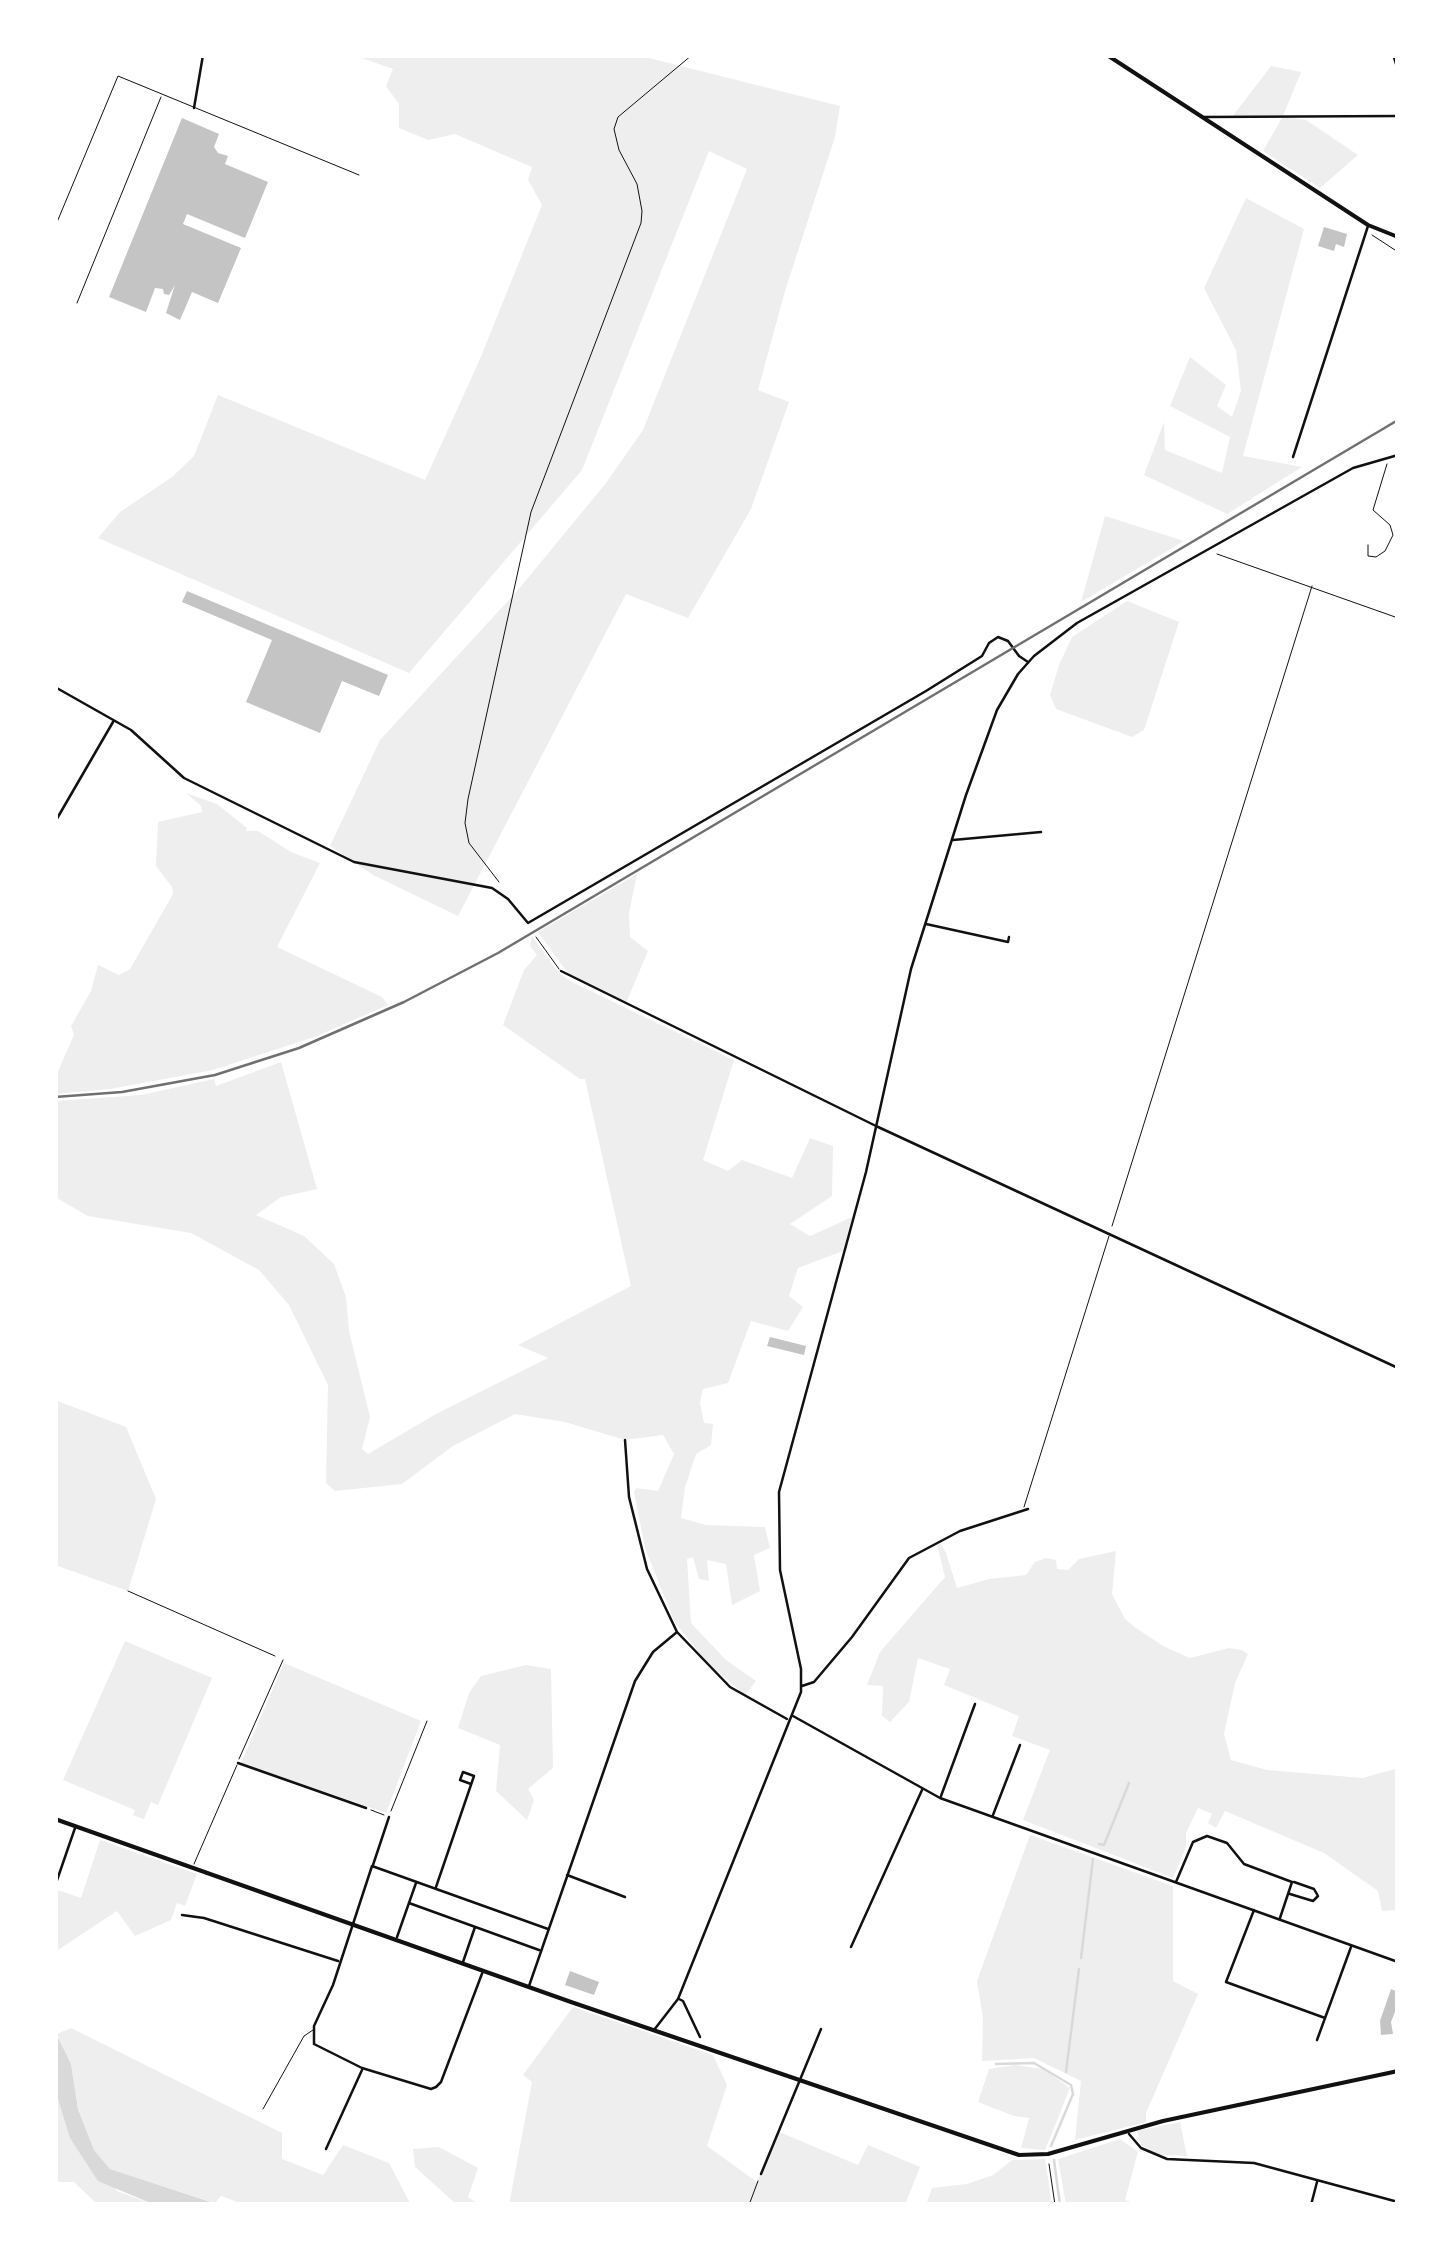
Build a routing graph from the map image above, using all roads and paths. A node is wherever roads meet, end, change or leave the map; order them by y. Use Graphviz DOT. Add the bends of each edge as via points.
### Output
graph roads {
  1 [pos="203,55"];
  2 [pos="692,55"];
  3 [pos="1107,55"];
  4 [pos="1394,55"];
  5 [pos="1398,68"];
  6 [pos="162,94"];
  7 [pos="194,108"];
  8 [pos="1398,116"];
  9 [pos="1202,117"];
  10 [pos="359,175"];
  11 [pos="1368,224"];
  12 [pos="55,227"];
  13 [pos="1398,237"];
  14 [pos="77,303"];
  15 [pos="1390,456"];
  16 [pos="1398,456"];
  17 [pos="1293,457"];
  18 [pos="1368,545"];
  19 [pos="1210,548"];
  20 [pos="1312,586"];
  21 [pos="1398,618"];
  22 [pos="1029,662"];
  23 [pos="55,687"];
  24 [pos="114,721"];
  25 [pos="55,822"];
  26 [pos="1041,832"];
  27 [pos="952,840"];
  28 [pos="500,884"];
  29 [pos="925,924"];
  30 [pos="536,937"];
  31 [pos="1009,937"];
  32 [pos="561,972"];
  33 [pos="876,1126"];
  34 [pos="1110,1234"];
  35 [pos="1398,1368"];
  36 [pos="625,1440"];
  37 [pos="1026,1509"];
  38 [pos="128,1591"];
  39 [pos="676,1632"];
  40 [pos="282,1660"];
  41 [pos="802,1686"];
  42 [pos="975,1704"];
  43 [pos="791,1718"];
  44 [pos="428,1721"];
  45 [pos="1020,1745"];
  46 [pos="238,1763"];
  47 [pos="471,1784"];
  48 [pos="922,1790"];
  49 [pos="940,1798"];
  50 [pos="366,1808"];
  51 [pos="389,1816"];
  52 [pos="992,1816"];
  53 [pos="55,1819"];
  54 [pos="76,1826"];
  55 [pos="372,1866"];
  56 [pos="192,1868"];
  57 [pos="566,1874"];
  58 [pos="416,1882"];
  59 [pos="1292,1882"];
  60 [pos="1176,1883"];
  61 [pos="55,1886"];
  62 [pos="436,1888"];
  63 [pos="1288,1894"];
  64 [pos="625,1897"];
  65 [pos="408,1902"];
  66 [pos="1254,1910"];
  67 [pos="182,1915"];
  68 [pos="1280,1919"];
  69 [pos="352,1924"];
  70 [pos="476,1926"];
  71 [pos="548,1929"];
  72 [pos="396,1940"];
  73 [pos="1352,1946"];
  74 [pos="852,1947"];
  75 [pos="541,1950"];
  76 [pos="339,1962"];
  77 [pos="1398,1962"];
  78 [pos="463,1963"];
  79 [pos="483,1970"];
  80 [pos="529,1987"];
  81 [pos="678,1999"];
  82 [pos="1325,2018"];
  83 [pos="821,2029"];
  84 [pos="312,2030"];
  85 [pos="654,2031"];
  86 [pos="700,2037"];
  87 [pos="1317,2040"];
  88 [pos="362,2068"];
  89 [pos="1398,2070"];
  90 [pos="800,2082"];
  91 [pos="263,2109"];
  92 [pos="1128,2130"];
  93 [pos="326,2149"];
  94 [pos="1048,2154"];
  95 [pos="762,2174"];
  96 [pos="1318,2182"];
  97 [pos="1398,2202"];
  98 [pos="749,2205"];
  99 [pos="1055,2205"];
  100 [pos="1310,2205"];
  1 -- 7 [label="street"];
  2 -- 28 [label="path" via="618,117 615,139 637,184 641,222 531,512 468,799 469,844"];
  3 -- 9 [label="main road"];
  4 -- 5 [label="main road"];
  6 -- 7 [label="lane"];
  6 -- 12 [label="lane" via="118,76"];
  6 -- 14 [label="lane"];
  7 -- 10 [label="lane"];
  8 -- 9 [label="street"];
  9 -- 11 [label="main road"];
  11 -- 13 [label="main road"];
  11 -- 17 [label="street"];
  15 -- 16 [label="street"];
  15 -- 18 [label="path" via="1373,510 1390,526 1391,541 1376,558 1368,556"];
  15 -- 19 [label="street" via="1354,468"];
  19 -- 20 [label="path"];
  19 -- 22 [label="street" via="1077,623"];
  20 -- 21 [label="path"];
  20 -- 34 [label="path"];
  22 -- 24 [label="street" via="998,636 982,656 926,691 528,923 492,888 360,864 331,851 184,778"];
  22 -- 27 [label="street" via="997,710"];
  23 -- 24 [label="street"];
  24 -- 25 [label="street"];
  26 -- 27 [label="street"];
  27 -- 29 [label="street"];
  29 -- 31 [label="street" via="1008,942"];
  29 -- 33 [label="street"];
  30 -- 32 [label="lane"];
  32 -- 33 [label="street"];
  33 -- 34 [label="street"];
  33 -- 41 [label="street" via="779,1493 780,1570"];
  34 -- 35 [label="street"];
  34 -- 37 [label="lane"];
  36 -- 39 [label="street" via="629,1497 647,1570"];
  37 -- 41 [label="street" via="960,1531 910,1558 852,1637 814,1682"];
  38 -- 40 [label="path"];
  39 -- 43 [label="street" via="730,1687"];
  39 -- 57 [label="street" via="642,1665"];
  40 -- 46 [label="lane"];
  41 -- 43 [label="street"];
  42 -- 49 [label="street"];
  43 -- 48 [label="street"];
  43 -- 81 [label="street"];
  44 -- 51 [label="path"];
  45 -- 52 [label="street"];
  46 -- 50 [label="street"];
  46 -- 56 [label="lane"];
  47 -- 62 [label="street"];
  48 -- 49 [label="street"];
  48 -- 74 [label="street"];
  49 -- 52 [label="street"];
  50 -- 51 [label="path"];
  51 -- 55 [label="street"];
  52 -- 60 [label="street"];
  53 -- 54 [label="main road"];
  54 -- 56 [label="main road"];
  54 -- 61 [label="street"];
  55 -- 58 [label="street"];
  55 -- 69 [label="street"];
  56 -- 69 [label="main road"];
  57 -- 64 [label="street"];
  57 -- 71 [label="street"];
  58 -- 62 [label="street"];
  58 -- 65 [label="street"];
  59 -- 60 [label="street" via="1244,1864 1226,1843 1207,1836 1192,1842"];
  59 -- 63 [label="street"];
  59 -- 63 [label="street" via="1318,1896 1314,1901"];
  60 -- 66 [label="street"];
  62 -- 71 [label="street"];
  63 -- 68 [label="street"];
  65 -- 70 [label="street"];
  65 -- 72 [label="street"];
  66 -- 68 [label="street"];
  66 -- 82 [label="street" via="1226,1982"];
  67 -- 76 [label="street"];
  68 -- 73 [label="street"];
  69 -- 72 [label="main road"];
  69 -- 76 [label="street"];
  70 -- 75 [label="street"];
  70 -- 78 [label="street"];
  71 -- 75 [label="street"];
  72 -- 78 [label="main road"];
  73 -- 77 [label="street"];
  73 -- 82 [label="street"];
  75 -- 80 [label="street"];
  76 -- 84 [label="street"];
  78 -- 79 [label="main road"];
  79 -- 80 [label="main road"];
  79 -- 88 [label="street" via="436,2087"];
  80 -- 85 [label="main road"];
  81 -- 85 [label="street"];
  81 -- 86 [label="street"];
  82 -- 87 [label="street"];
  83 -- 90 [label="street"];
  84 -- 88 [label="street" via="320,2049"];
  84 -- 91 [label="lane"];
  85 -- 90 [label="main road"];
  88 -- 93 [label="street"];
  89 -- 92 [label="main road"];
  90 -- 94 [label="main road" via="1002,2152"];
  90 -- 95 [label="street"];
  92 -- 94 [label="main road"];
  92 -- 96 [label="street" via="1158,2157 1254,2163"];
  94 -- 99 [label="path"];
  95 -- 98 [label="path"];
  96 -- 97 [label="street"];
  96 -- 100 [label="street"];
}
